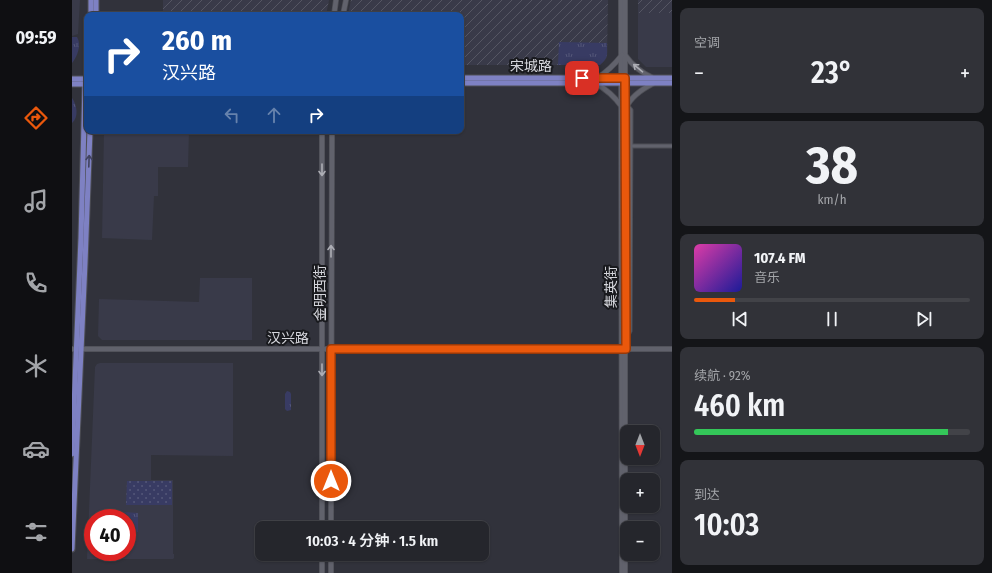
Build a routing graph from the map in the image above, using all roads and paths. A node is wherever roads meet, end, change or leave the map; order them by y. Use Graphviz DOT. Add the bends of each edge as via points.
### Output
graph roads {
  1 [pos="91,0"];
  2 [pos="96,0"];
  3 [pos="336,0"];
  4 [pos="346,0"];
  5 [pos="621,0"];
  6 [pos="625,0"];
  7 [pos="91,12"];
  8 [pos="96,12"];
  9 [pos="334,12"];
  10 [pos="344,12"];
  11 [pos="623,55"];
  12 [pos="464,78"];
  13 [pos="672,78"];
  14 [pos="72,79"];
  15 [pos="596,80"];
  16 [pos="623,80"];
  17 [pos="654,80"];
  18 [pos="84,81"];
  19 [pos="84,82"];
  20 [pos="464,82"];
  21 [pos="672,83"];
  22 [pos="72,84"];
  23 [pos="625,106"];
  24 [pos="85,134"];
  25 [pos="90,134"];
  26 [pos="322,134"];
  27 [pos="332,134"];
  28 [pos="630,146"];
  29 [pos="672,146"];
  30 [pos="626,339"];
  31 [pos="76,348"];
  32 [pos="322,348"];
  33 [pos="331,348"];
  34 [pos="624,348"];
  35 [pos="672,348"];
  36 [pos="72,454"];
  37 [pos="322,521"];
  38 [pos="331,521"];
  39 [pos="72,549"];
  40 [pos="322,561"];
  41 [pos="331,561"];
  42 [pos="322,573"];
  43 [pos="331,573"];
  44 [pos="622,573"];
  45 [pos="625,573"];
  1 -- 7 [label="main road"];
  2 -- 8 [label="main road"];
  3 -- 9 [label="street"];
  4 -- 10 [label="street"];
  5 -- 11 [label="street, 集英街"];
  6 -- 11 [label="street, 集英街"];
  11 -- 15 [label="street"];
  11 -- 16 [label="street, 集英街"];
  17 -- 11 [label="street, one-way"];
  12 -- 15 [label="main road, 宋城路"];
  13 -- 17 [label="main road, 宋城路"];
  14 -- 18 [label="main road"];
  15 -- 16 [label="main road, 宋城路"];
  15 -- 20 [label="main road, 宋城路"];
  15 -- 23 [label="street"];
  16 -- 17 [label="main road, 宋城路"];
  16 -- 23 [label="street, 集英街"];
  17 -- 21 [label="main road, 宋城路"];
  17 -- 23 [label="street"];
  19 -- 22 [label="main road"];
  23 -- 28 [label="street" via="631,110"];
  23 -- 30 [label="street, 集英街"];
  23 -- 34 [label="street, 集英街"];
  24 -- 31 [label="main road"];
  31 -- 25 [label="main road, one-way"];
  26 -- 32 [label="street, 金明西街, one-way"];
  33 -- 27 [label="street, 金明西街, one-way"];
  28 -- 29 [label="street"];
  28 -- 30 [label="street" via="630,331"];
  30 -- 34 [label="street, 集英街"];
  31 -- 32 [label="street, 汉兴路"];
  31 -- 36 [label="main road"];
  31 -- 39 [label="main road"];
  32 -- 33 [label="street, 汉兴路"];
  32 -- 37 [label="street, 金明西街, one-way"];
  33 -- 34 [label="street, 汉兴路"];
  33 -- 38 [label="street, 金明西街"];
  34 -- 35 [label="street, 汉兴路"];
  34 -- 44 [label="street, 集英街"];
  34 -- 45 [label="street, 集英街"];
  40 -- 42 [label="street"];
  41 -- 43 [label="street"];
}
